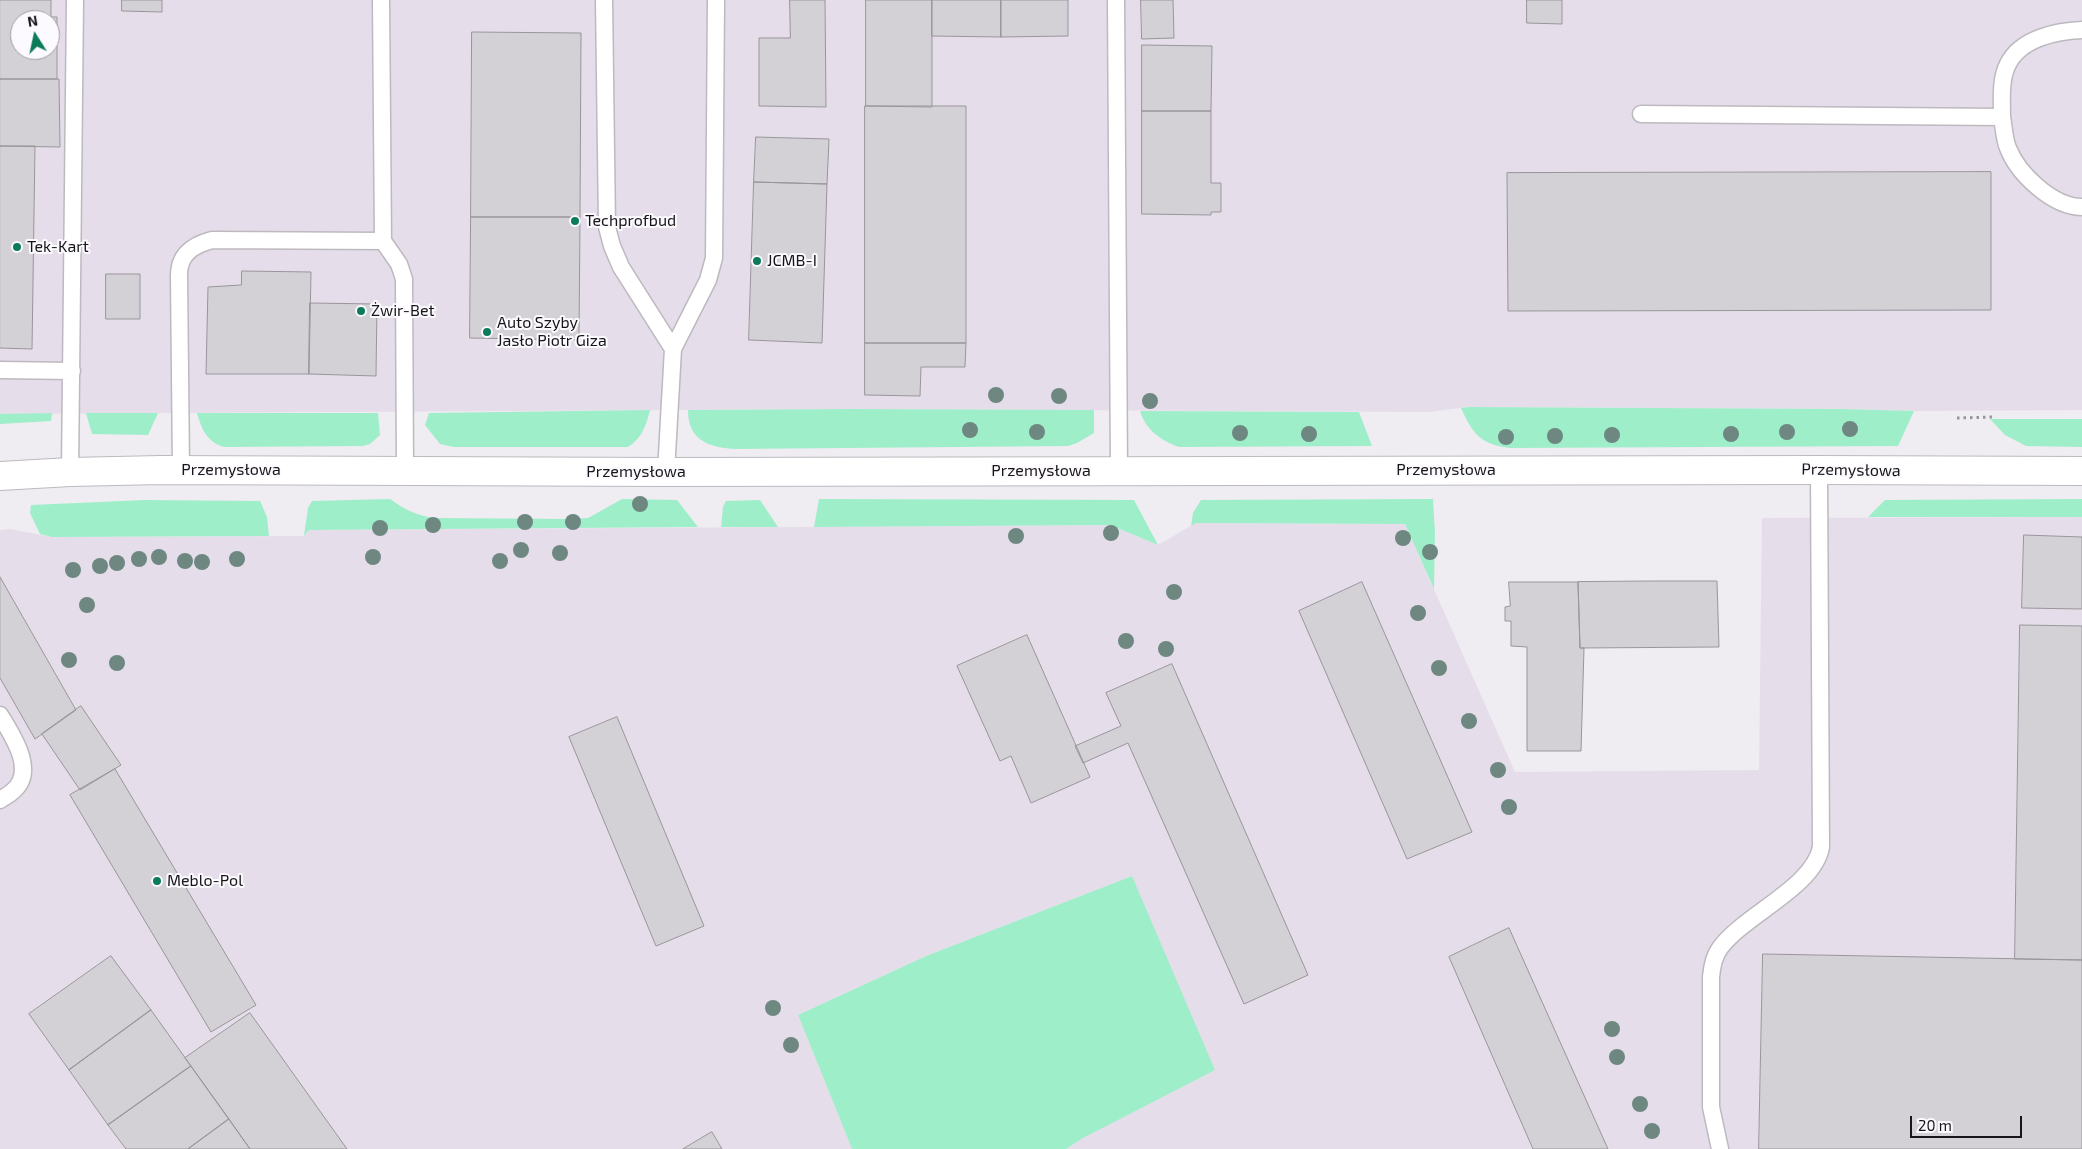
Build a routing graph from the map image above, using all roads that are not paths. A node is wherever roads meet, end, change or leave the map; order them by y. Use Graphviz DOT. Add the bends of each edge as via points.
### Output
graph roads {
  1 [pos="75,0"];
  2 [pos="381,0"];
  3 [pos="604,0"];
  4 [pos="716,0"];
  5 [pos="1116,0"];
  6 [pos="2082,30"];
  7 [pos="1641,114"];
  8 [pos="2002,117"];
  9 [pos="2082,207"];
  10 [pos="383,241"];
  11 [pos="673,349"];
  12 [pos="0,370"];
  13 [pos="72,371"];
  14 [pos="181,470"];
  15 [pos="1819,470"];
  16 [pos="405,471"];
  17 [pos="1119,471"];
  18 [pos="2082,471"];
  19 [pos="70,472"];
  20 [pos="666,472"];
  21 [pos="0,476"];
  22 [pos="0,715"];
  23 [pos="0,800"];
  24 [pos="1720,1149"];
  1 -- 13 [label="lane"];
  2 -- 10 [label="lane"];
  3 -- 11 [label="lane" via="609,237 621,267"];
  4 -- 11 [label="lane" via="714,258 708,280"];
  5 -- 17 [label="lane"];
  6 -- 8 [label="lane" via="2039,38 2019,50 2008,63 2003,82"];
  7 -- 8 [label="lane"];
  8 -- 9 [label="lane" via="2008,148 2024,174 2055,199"];
  10 -- 14 [label="lane" via="212,240 185,254 178,275"];
  10 -- 16 [label="lane" via="399,264 404,279"];
  11 -- 20 [label="lane"];
  12 -- 13 [label="lane"];
  13 -- 19 [label="lane"];
  14 -- 16 [label="street, Przemysłowa"];
  14 -- 19 [label="street, Przemysłowa"];
  15 -- 17 [label="street, Przemysłowa"];
  15 -- 18 [label="street, Przemysłowa"];
  15 -- 24 [label="lane" via="1820,856 1810,872 1727,940 1714,958 1711,977 1711,1106"];
  16 -- 20 [label="street, Przemysłowa"];
  17 -- 20 [label="street, Przemysłowa"];
  19 -- 21 [label="street, Przemysłowa"];
  22 -- 23 [label="lane" via="14,739 23,768 21,781"];
}
